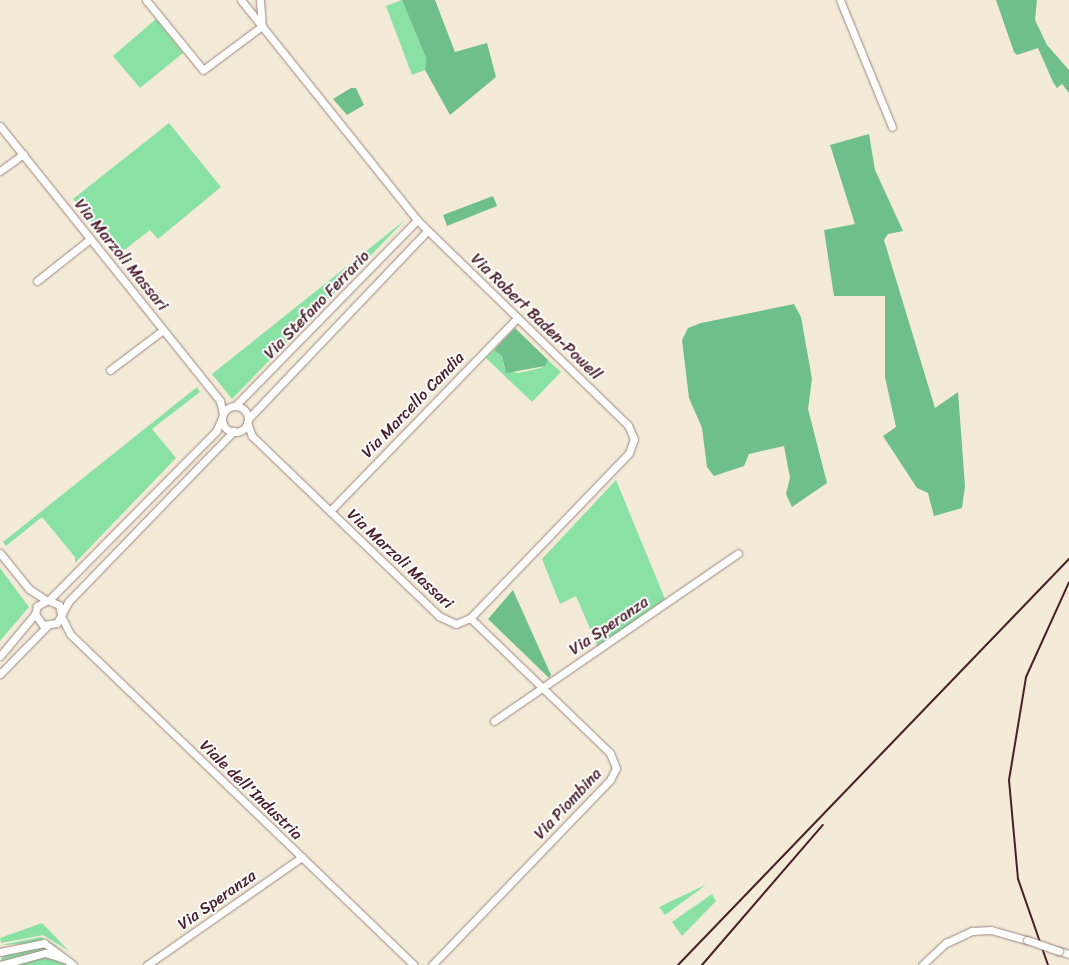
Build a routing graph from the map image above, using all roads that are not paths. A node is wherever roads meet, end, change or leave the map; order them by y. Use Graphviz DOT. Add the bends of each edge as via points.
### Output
graph roads {
  1 [pos="146,0"];
  2 [pos="241,0"];
  3 [pos="260,0"];
  4 [pos="840,0"];
  5 [pos="262,26"];
  6 [pos="0,126"];
  7 [pos="892,126"];
  8 [pos="22,154"];
  9 [pos="0,171"];
  10 [pos="417,220"];
  11 [pos="426,231"];
  12 [pos="90,239"];
  13 [pos="37,281"];
  14 [pos="517,318"];
  15 [pos="163,330"];
  16 [pos="110,370"];
  17 [pos="220,401"];
  18 [pos="233,406"];
  19 [pos="222,416"];
  20 [pos="247,421"];
  21 [pos="236,431"];
  22 [pos="252,436"];
  23 [pos="330,511"];
  24 [pos="0,553"];
  25 [pos="738,553"];
  26 [pos="29,589"];
  27 [pos="47,600"];
  28 [pos="35,612"];
  29 [pos="61,615"];
  30 [pos="470,618"];
  31 [pos="49,626"];
  32 [pos="70,634"];
  33 [pos="0,656"];
  34 [pos="0,674"];
  35 [pos="543,688"];
  36 [pos="494,721"];
  37 [pos="302,857"];
  38 [pos="0,954"];
  39 [pos="1069,954"];
  40 [pos="72,964"];
  41 [pos="0,965"];
  42 [pos="147,965"];
  43 [pos="414,965"];
  44 [pos="432,965"];
  45 [pos="922,965"];
  1 -- 5 [label="street" via="203,70"];
  2 -- 5 [label="street, Via Robert Baden-Powell"];
  3 -- 5 [label="street"];
  4 -- 7 [label="street"];
  5 -- 10 [label="street, Via Robert Baden-Powell"];
  6 -- 8 [label="street, Via Marzoli Massari"];
  8 -- 9 [label="street"];
  8 -- 12 [label="street, Via Marzoli Massari"];
  10 -- 11 [label="street, Via Robert Baden-Powell"];
  10 -- 18 [label="street, Via Stefano Ferrario"];
  11 -- 14 [label="street, Via Robert Baden-Powell"];
  11 -- 20 [label="street, Via Stefano Ferrario"];
  12 -- 13 [label="street"];
  12 -- 15 [label="street, Via Marzoli Massari"];
  14 -- 23 [label="street, Via Marcello Candia"];
  14 -- 30 [label="street, Via Robert Baden-Powell" via="628,425 634,443"];
  15 -- 16 [label="street"];
  15 -- 17 [label="street, Via Marzoli Massari"];
  17 -- 18 [label="street, Via Marzoli Massari"];
  17 -- 19 [label="street, Via Marzoli Massari"];
  18 -- 19 [label="street"];
  18 -- 20 [label="street" via="246,412"];
  19 -- 21 [label="street" via="227,429"];
  19 -- 27 [label="street" via="216,431 60,594"];
  20 -- 21 [label="street"];
  20 -- 22 [label="street, Via Marzoli Massari"];
  21 -- 22 [label="street, Via Marzoli Massari"];
  21 -- 29 [label="street"];
  22 -- 23 [label="street, Via Marzoli Massari"];
  23 -- 30 [label="street, Via Marzoli Massari" via="439,616 456,624"];
  24 -- 26 [label="street"];
  25 -- 35 [label="street, Via Speranza"];
  26 -- 27 [label="street"];
  26 -- 28 [label="street"];
  27 -- 28 [label="street"];
  27 -- 29 [label="street" via="59,606"];
  28 -- 31 [label="street"];
  28 -- 33 [label="street" via="30,625"];
  29 -- 31 [label="street"];
  29 -- 32 [label="street"];
  30 -- 35 [label="street, Via Piombina"];
  31 -- 32 [label="street"];
  31 -- 34 [label="street"];
  32 -- 37 [label="street, Viale dell'Industria"];
  35 -- 36 [label="street, Via Speranza"];
  35 -- 44 [label="street, Via Piombina" via="611,754 614,774"];
  37 -- 42 [label="street, Via Speranza"];
  37 -- 43 [label="street, Viale dell'Industria"];
  38 -- 40 [label="street" via="44,943"];
  39 -- 45 [label="street, bridge" via="991,930 972,931 946,943"];
  40 -- 41 [label="street" via="45,954"];
}
